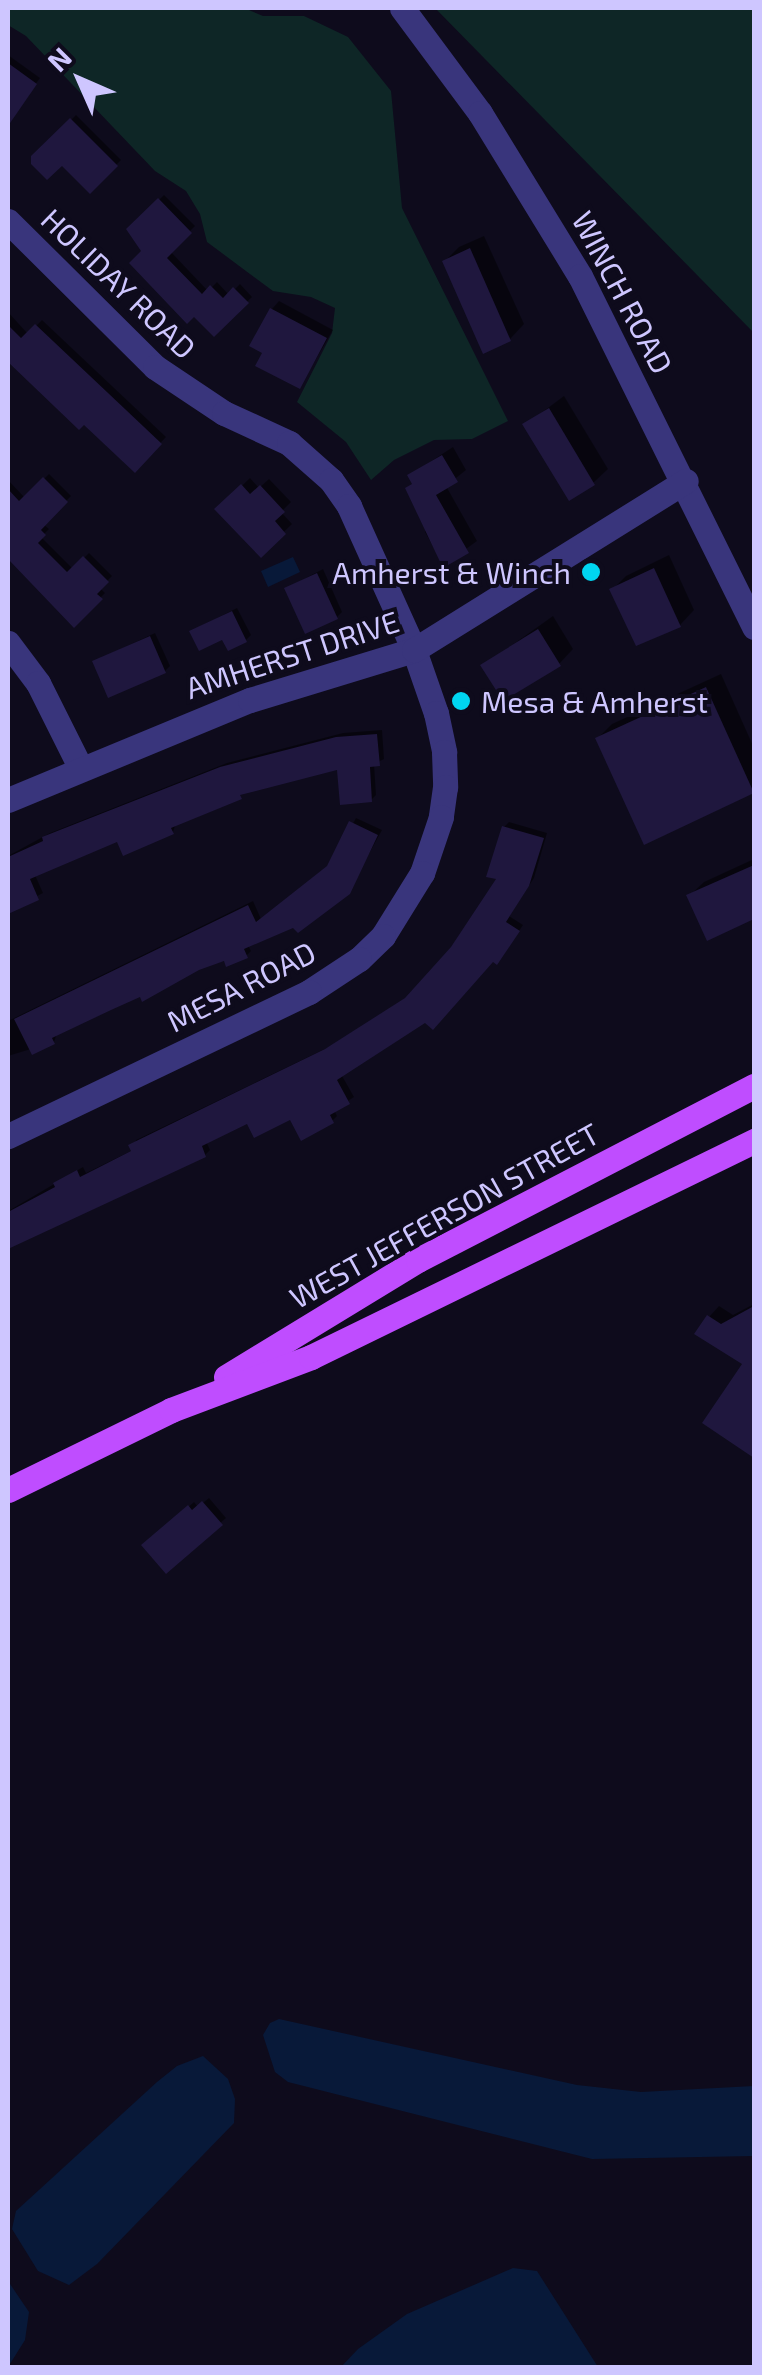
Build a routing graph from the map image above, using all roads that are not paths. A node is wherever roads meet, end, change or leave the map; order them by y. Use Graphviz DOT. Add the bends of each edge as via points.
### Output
graph roads {
  1 [pos="402,8"];
  2 [pos="8,221"];
  3 [pos="686,481"];
  4 [pos="754,626"];
  5 [pos="8,643"];
  6 [pos="414,650"];
  7 [pos="80,769"];
  8 [pos="8,800"];
  9 [pos="754,1086"];
  10 [pos="8,1136"];
  11 [pos="754,1141"];
  12 [pos="171,1410"];
  13 [pos="8,1490"];
  1 -- 3 [label="street, WINCH ROAD" via="531,190"];
  2 -- 6 [label="street, HOLIDAY ROAD" via="155,367 224,413 289,444 322,471 349,506"];
  3 -- 4 [label="street, WINCH ROAD"];
  3 -- 6 [label="street, AMHERST DRIVE"];
  5 -- 7 [label="street" via="38,683"];
  6 -- 7 [label="street, AMHERST DRIVE" via="250,700"];
  6 -- 10 [label="street, MESA ROAD" via="442,739 444,787 422,873 382,936 309,992"];
  7 -- 8 [label="street, AMHERST DRIVE"];
  9 -- 12 [label="main road, WEST JEFFERSON STREET" via="418,1260"];
  11 -- 12 [label="main road, WEST JEFFERSON STREET" via="311,1357"];
  12 -- 13 [label="main road, WEST JEFFERSON STREET"];
}
